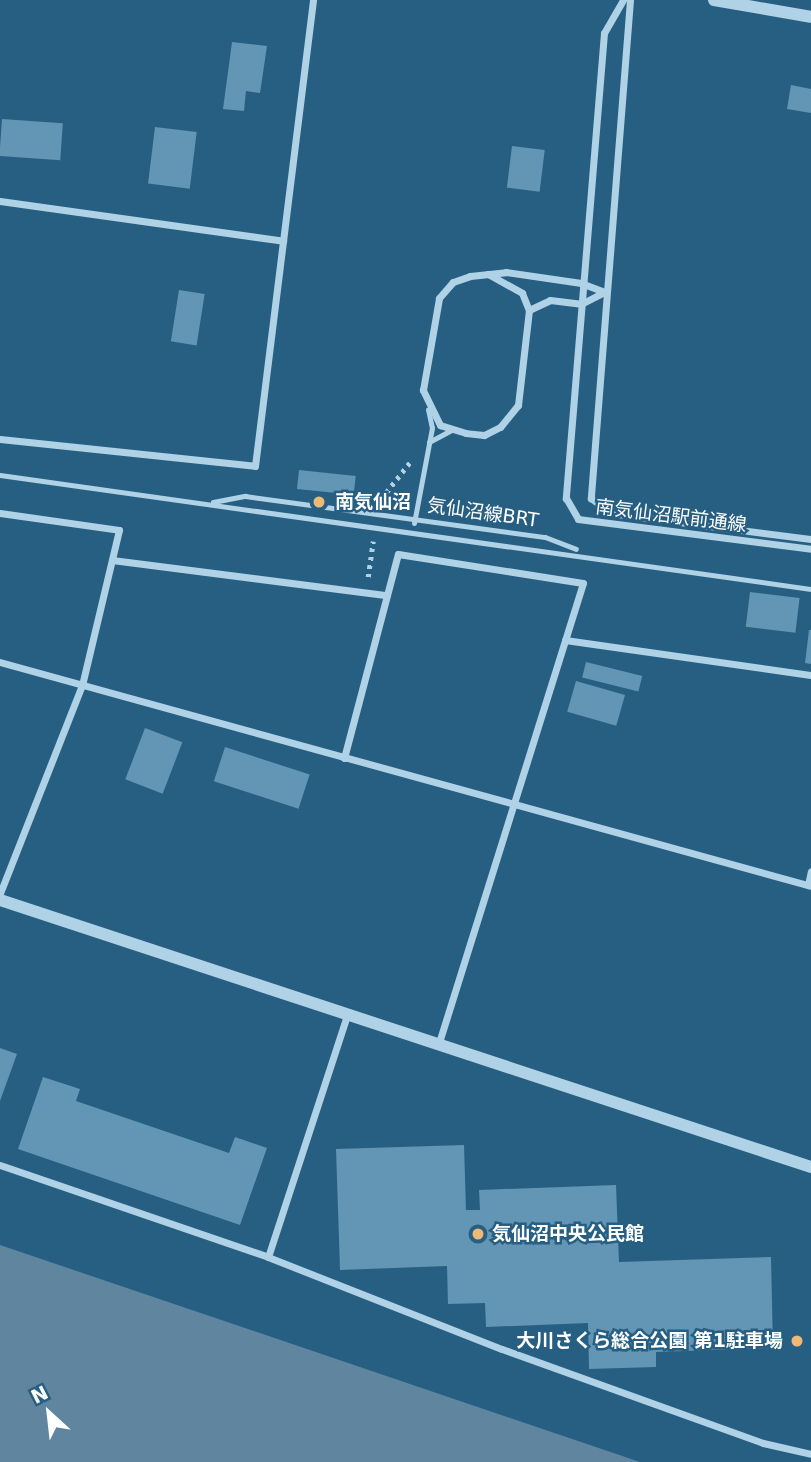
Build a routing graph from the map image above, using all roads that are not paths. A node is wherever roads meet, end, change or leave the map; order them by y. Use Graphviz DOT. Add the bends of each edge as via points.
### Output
graph roads {
  1 [pos="313,0"];
  2 [pos="623,0"];
  3 [pos="629,0"];
  4 [pos="714,0"];
  5 [pos="811,17"];
  6 [pos="0,201"];
  7 [pos="283,241"];
  8 [pos="488,274"];
  9 [pos="581,283"];
  10 [pos="605,292"];
  11 [pos="581,304"];
  12 [pos="529,310"];
  13 [pos="428,409"];
  14 [pos="453,429"];
  15 [pos="0,439"];
  16 [pos="427,444"];
  17 [pos="0,475"];
  18 [pos="207,503"];
  19 [pos="0,513"];
  20 [pos="415,519"];
  21 [pos="413,530"];
  22 [pos="811,539"];
  23 [pos="811,550"];
  24 [pos="586,553"];
  25 [pos="112,560"];
  26 [pos="811,589"];
  27 [pos="387,595"];
  28 [pos="565,640"];
  29 [pos="0,662"];
  30 [pos="811,675"];
  31 [pos="82,685"];
  32 [pos="344,758"];
  33 [pos="514,805"];
  34 [pos="811,871"];
  35 [pos="809,886"];
  36 [pos="0,893"];
  37 [pos="0,900"];
  38 [pos="347,1015"];
  39 [pos="439,1042"];
  40 [pos="0,1165"];
  41 [pos="811,1167"];
  42 [pos="268,1257"];
  43 [pos="811,1454"];
  1 -- 7 [label="street"];
  2 -- 9 [label="street, 南気仙沼駅前通線" via="604,33"];
  3 -- 10 [label="street, 南気仙沼駅前通線"];
  4 -- 5 [label="street"];
  6 -- 7 [label="street"];
  7 -- 15 [label="street" via="255,466"];
  8 -- 9 [label="street"];
  8 -- 12 [label="street" via="522,293"];
  8 -- 13 [label="street" via="453,282 439,298 423,390"];
  9 -- 10 [label="street"];
  9 -- 11 [label="street, 南気仙沼駅前通線"];
  10 -- 11 [label="street"];
  10 -- 22 [label="street, 南気仙沼駅前通線" via="591,498 610,513"];
  11 -- 12 [label="street" via="550,300"];
  11 -- 23 [label="street, 南気仙沼駅前通線" via="566,464 566,498 578,519"];
  12 -- 14 [label="street" via="518,405 500,428 484,435"];
  13 -- 14 [label="street" via="440,425"];
  13 -- 16 [label="lane"];
  14 -- 16 [label="lane"];
  16 -- 20 [label="lane"];
  17 -- 18 [label="lane, 気仙沼線BRT"];
  18 -- 20 [label="lane, 気仙沼線BRT" via="245,496"];
  18 -- 21 [label="lane, 気仙沼線BRT"];
  19 -- 25 [label="street" via="119,530"];
  20 -- 21 [label="lane"];
  20 -- 24 [label="lane, 気仙沼線BRT" via="545,537"];
  21 -- 24 [label="lane, 気仙沼線BRT"];
  24 -- 26 [label="lane, 気仙沼線BRT"];
  25 -- 27 [label="street"];
  25 -- 31 [label="street"];
  27 -- 28 [label="street" via="398,554 583,583"];
  27 -- 32 [label="street"];
  28 -- 30 [label="street"];
  28 -- 33 [label="street"];
  29 -- 31 [label="street"];
  31 -- 32 [label="street"];
  31 -- 36 [label="street"];
  32 -- 33 [label="street"];
  33 -- 35 [label="street"];
  33 -- 39 [label="street"];
  34 -- 35 [label="street"];
  37 -- 38 [label="street"];
  38 -- 39 [label="street"];
  38 -- 42 [label="street"];
  39 -- 41 [label="street"];
  40 -- 42 [label="street"];
  42 -- 43 [label="street" via="607,1387 763,1443"];
}
